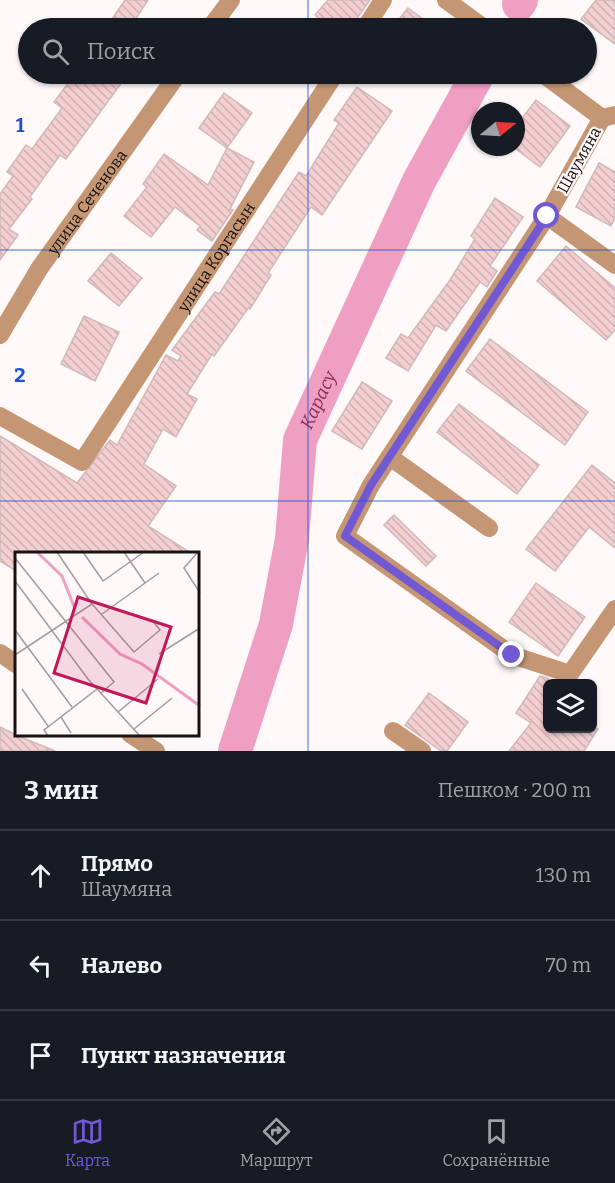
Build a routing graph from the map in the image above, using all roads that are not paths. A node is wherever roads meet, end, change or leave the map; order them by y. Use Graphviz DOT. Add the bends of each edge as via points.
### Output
graph roads {
  1 [pos="231,0"];
  2 [pos="383,0"];
  3 [pos="446,0"];
  4 [pos="218,18"];
  5 [pos="371,18"];
  6 [pos="470,18"];
  7 [pos="171,84"];
  8 [pos="329,84"];
  9 [pos="558,84"];
  10 [pos="609,117"];
  11 [pos="547,216"];
  12 [pos="615,265"];
  13 [pos="0,335"];
  14 [pos="0,416"];
  15 [pos="390,457"];
  16 [pos="489,528"];
  17 [pos="615,609"];
  18 [pos="0,653"];
  19 [pos="15,663"];
  20 [pos="393,731"];
  21 [pos="132,736"];
  22 [pos="156,751"];
  23 [pos="422,751"];
  1 -- 4 [label="street"];
  2 -- 5 [label="street"];
  3 -- 6 [label="street"];
  7 -- 13 [label="street, улица Сеченова" via="39,269"];
  8 -- 14 [label="street, улица Коргасын" via="82,462"];
  9 -- 10 [label="street"];
  10 -- 11 [label="street, Шаумяна"];
  11 -- 12 [label="street"];
  11 -- 15 [label="street, Шаумяна"];
  15 -- 16 [label="street"];
  15 -- 17 [label="street, Шаумяна" via="345,536 512,655 570,674"];
  18 -- 19 [label="street"];
  20 -- 23 [label="street"];
  21 -- 22 [label="street"];
}
